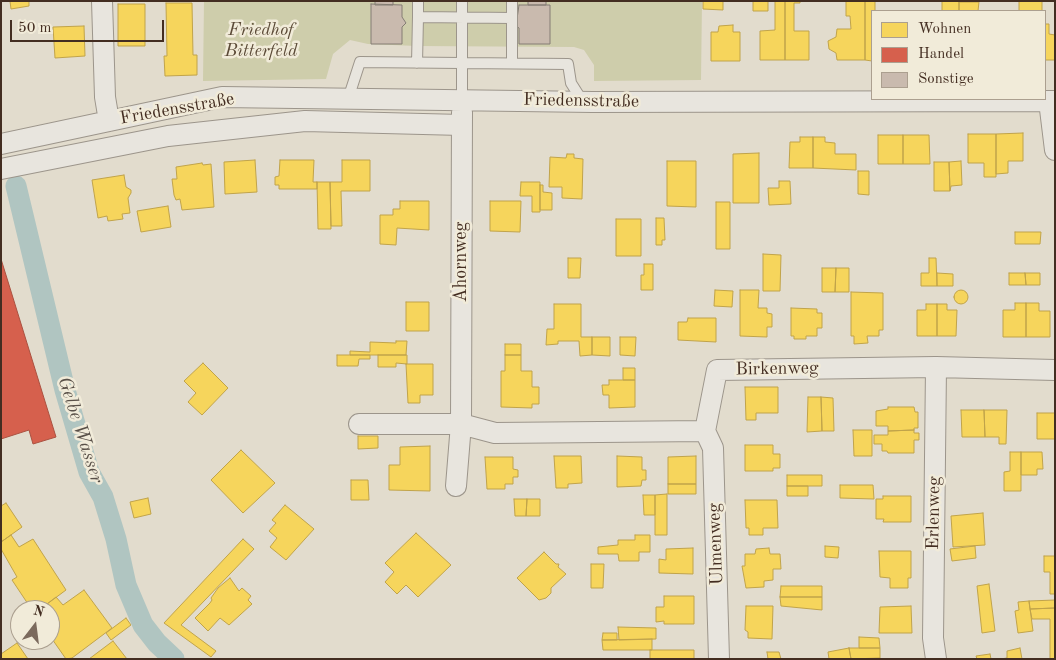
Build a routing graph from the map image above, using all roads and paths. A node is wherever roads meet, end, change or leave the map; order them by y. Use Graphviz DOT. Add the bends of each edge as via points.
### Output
graph roads {
  1 [pos="102,1"];
  2 [pos="418,1"];
  3 [pos="462,1"];
  4 [pos="512,1"];
  5 [pos="418,17"];
  6 [pos="462,17"];
  7 [pos="512,18"];
  8 [pos="417,63"];
  9 [pos="462,63"];
  10 [pos="512,63"];
  11 [pos="348,99"];
  12 [pos="462,100"];
  13 [pos="1052,101"];
  14 [pos="583,102"];
  15 [pos="109,121"];
  16 [pos="462,125"];
  17 [pos="1,144"];
  18 [pos="1055,150"];
  19 [pos="1,170"];
  20 [pos="936,367"];
  21 [pos="1055,370"];
  22 [pos="359,424"];
  23 [pos="461,424"];
  24 [pos="705,431"];
  25 [pos="456,486"];
  26 [pos="719,659"];
  27 [pos="936,659"];
  1 -- 15 [label="street, Friedensstraße" via="105,97"];
  2 -- 5 [label="lane"];
  3 -- 6 [label="lane"];
  4 -- 7 [label="lane"];
  5 -- 6 [label="lane"];
  5 -- 8 [label="lane"];
  6 -- 7 [label="lane"];
  6 -- 9 [label="lane"];
  7 -- 10 [label="lane"];
  8 -- 9 [label="lane"];
  8 -- 11 [label="lane" via="360,62"];
  9 -- 10 [label="lane"];
  9 -- 12 [label="lane"];
  10 -- 14 [label="lane" via="568,64 571,83"];
  11 -- 12 [label="street, Friedensstraße"];
  11 -- 15 [label="street, Friedensstraße" via="222,97"];
  12 -- 14 [label="street, Friedensstraße"];
  12 -- 16 [label="street, Ahornweg"];
  13 -- 14 [label="street, Friedensstraße"];
  13 -- 18 [label="street"];
  15 -- 17 [label="street, Friedensstraße"];
  16 -- 19 [label="street, Friedensstraße" via="305,122 168,136"];
  16 -- 23 [label="street, Ahornweg"];
  20 -- 21 [label="street, Birkenweg"];
  20 -- 24 [label="street, Birkenweg" via="717,370"];
  20 -- 27 [label="street, Erlenweg" via="933,638"];
  22 -- 23 [label="street"];
  23 -- 24 [label="street" via="495,433"];
  23 -- 25 [label="street, Ahornweg"];
  24 -- 26 [label="street, Ulmenweg" via="713,448"];
}
